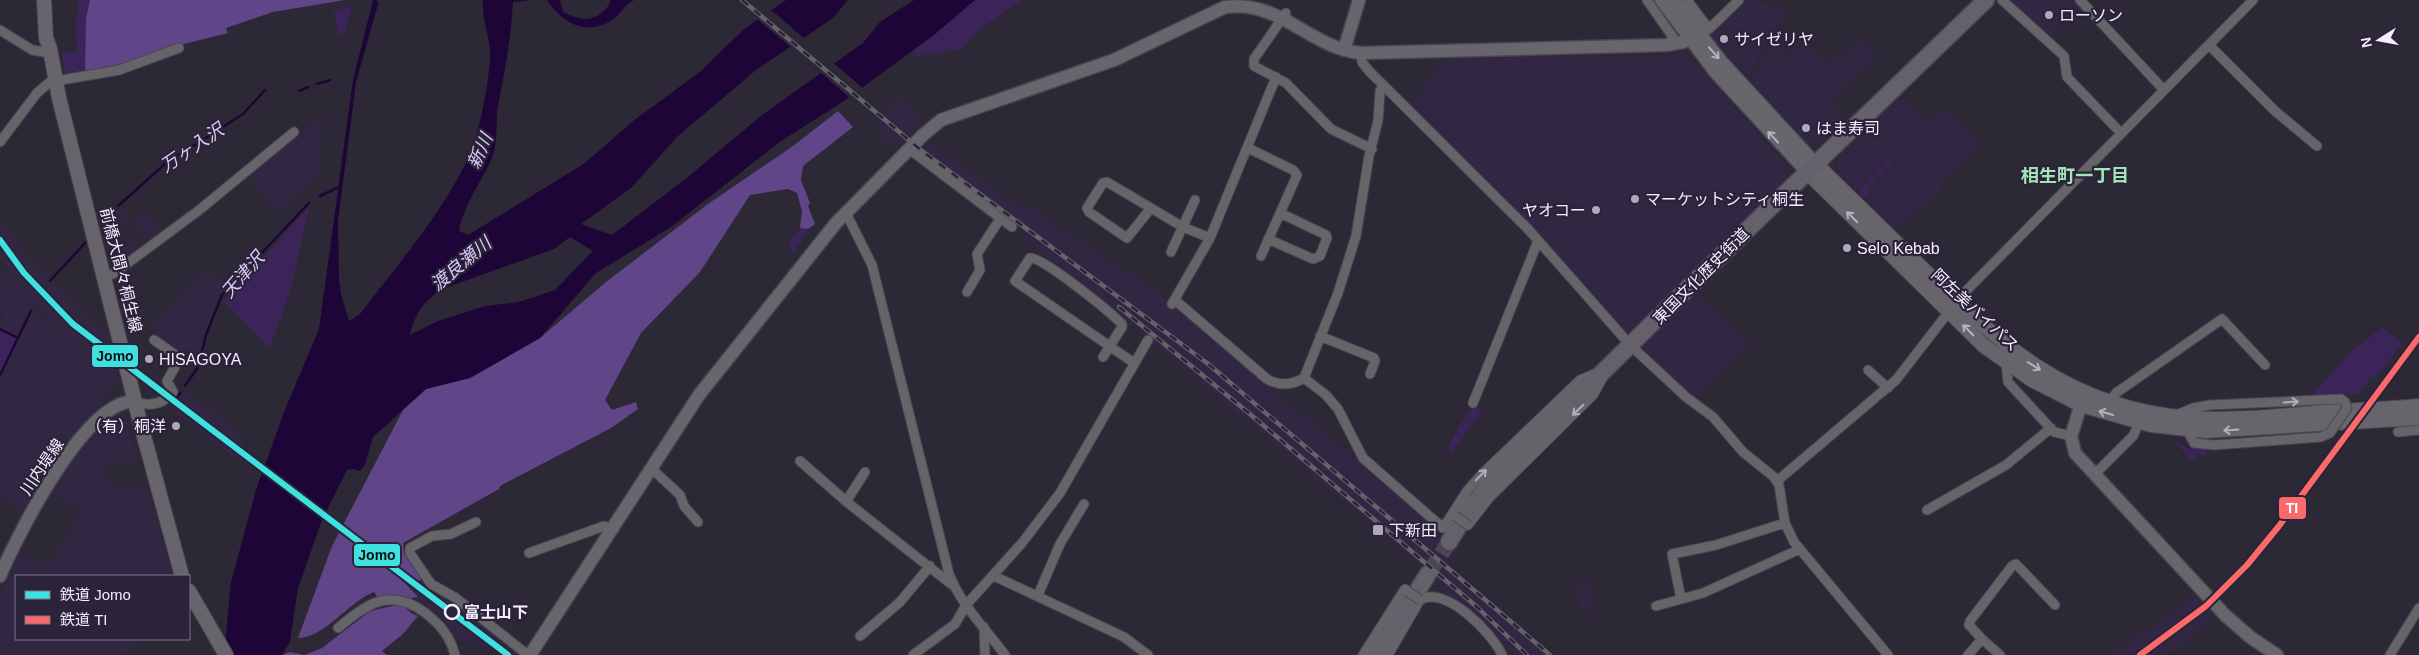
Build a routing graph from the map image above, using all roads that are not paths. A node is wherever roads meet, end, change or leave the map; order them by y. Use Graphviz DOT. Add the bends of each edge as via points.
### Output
graph roads {
  1 [pos="44,0"];
  2 [pos="1358,0"];
  3 [pos="1647,0"];
  4 [pos="1661,0"];
  5 [pos="1674,0"];
  6 [pos="1687,0"];
  7 [pos="1739,0"];
  8 [pos="1986,0"];
  9 [pos="2002,0"];
  10 [pos="2080,0"];
  11 [pos="2253,0"];
  12 [pos="1286,14"];
  13 [pos="0,30"];
  14 [pos="1694,36"];
  15 [pos="2209,45"];
  16 [pos="179,48"];
  17 [pos="1344,50"];
  18 [pos="50,53"];
  19 [pos="1361,53"];
  20 [pos="1276,77"];
  21 [pos="55,81"];
  22 [pos="1383,86"];
  23 [pos="2164,90"];
  24 [pos="294,132"];
  25 [pos="2121,133"];
  26 [pos="0,142"];
  27 [pos="2317,146"];
  28 [pos="1248,148"];
  29 [pos="908,149"];
  30 [pos="1372,149"];
  31 [pos="1811,168"];
  32 [pos="1195,200"];
  33 [pos="1151,208"];
  34 [pos="846,212"];
  35 [pos="1280,213"];
  36 [pos="1000,219"];
  37 [pos="1012,227"];
  38 [pos="1183,227"];
  39 [pos="1210,238"];
  40 [pos="1268,239"];
  41 [pos="1538,241"];
  42 [pos="1171,252"];
  43 [pos="1261,256"];
  44 [pos="105,276"];
  45 [pos="967,292"];
  46 [pos="1953,306"];
  47 [pos="1320,336"];
  48 [pos="154,340"];
  49 [pos="1148,340"];
  50 [pos="1631,346"];
  51 [pos="1109,347"];
  52 [pos="1103,356"];
  53 [pos="1134,363"];
  54 [pos="2006,363"];
  55 [pos="2265,364"];
  56 [pos="1868,370"];
  57 [pos="1605,371"];
  58 [pos="1370,374"];
  59 [pos="1304,378"];
  60 [pos="1888,388"];
  61 [pos="2083,399"];
  62 [pos="2110,401"];
  63 [pos="136,402"];
  64 [pos="1473,403"];
  65 [pos="2419,406"];
  66 [pos="2174,416"];
  67 [pos="2419,418"];
  68 [pos="2139,423"];
  69 [pos="2051,428"];
  70 [pos="2187,430"];
  71 [pos="2419,430"];
  72 [pos="2398,432"];
  73 [pos="2071,436"];
  74 [pos="800,461"];
  75 [pos="650,468"];
  76 [pos="865,472"];
  77 [pos="2094,475"];
  78 [pos="1777,481"];
  79 [pos="848,503"];
  80 [pos="1084,504"];
  81 [pos="1927,510"];
  82 [pos="1453,515"];
  83 [pos="476,522"];
  84 [pos="698,522"];
  85 [pos="1785,522"];
  86 [pos="612,528"];
  87 [pos="1449,542"];
  88 [pos="1800,549"];
  89 [pos="528,553"];
  90 [pos="930,566"];
  91 [pos="1428,574"];
  92 [pos="182,575"];
  93 [pos="0,576"];
  94 [pos="994,576"];
  95 [pos="954,586"];
  96 [pos="190,593"];
  97 [pos="1038,595"];
  98 [pos="1682,599"];
  99 [pos="1420,600"];
  100 [pos="966,605"];
  101 [pos="2055,605"];
  102 [pos="1656,606"];
  103 [pos="2419,608"];
  104 [pos="984,627"];
  105 [pos="338,628"];
  106 [pos="860,636"];
  107 [pos="1982,639"];
  108 [pos="226,655"];
  109 [pos="455,655"];
  110 [pos="529,655"];
  111 [pos="913,655"];
  112 [pos="985,655"];
  113 [pos="1004,655"];
  114 [pos="1148,655"];
  115 [pos="1363,655"];
  116 [pos="1377,655"];
  117 [pos="1388,655"];
  118 [pos="1502,655"];
  119 [pos="1888,655"];
  120 [pos="1968,655"];
  121 [pos="2000,655"];
  122 [pos="2277,655"];
  123 [pos="2390,655"];
  1 -- 18 [label="main road, 前橋大間々桐生線" via="44,31"];
  2 -- 17 [label="street"];
  3 -- 14 [label="street"];
  4 -- 14 [label="street"];
  5 -- 14 [label="street"];
  6 -- 14 [label="street"];
  7 -- 14 [label="street"];
  8 -- 31 [label="highway, 東国文化歴史街道"];
  9 -- 25 [label="street" via="2064,56 2067,77"];
  10 -- 23 [label="street"];
  11 -- 15 [label="street"];
  12 -- 17 [label="street"];
  12 -- 20 [label="street" via="1253,61 1256,68"];
  12 -- 29 [label="street" via="1265,2 1237,2 1114,60 949,117 934,125"];
  13 -- 18 [label="street" via="32,50"];
  14 -- 19 [label="street" via="1574,48"];
  14 -- 31 [label="street"];
  15 -- 23 [label="street"];
  15 -- 27 [label="street" via="2275,112"];
  16 -- 21 [label="street" via="119,70"];
  17 -- 19 [label="street"];
  18 -- 21 [label="main road, 前橋大間々桐生線"];
  19 -- 22 [label="street" via="1365,67"];
  20 -- 28 [label="street"];
  20 -- 30 [label="street" via="1331,129"];
  21 -- 26 [label="street" via="37,93"];
  21 -- 44 [label="main road, 前橋大間々桐生線"];
  22 -- 30 [label="street"];
  22 -- 41 [label="street"];
  23 -- 25 [label="street"];
  24 -- 44 [label="street" via="168,234 113,274"];
  25 -- 46 [label="street"];
  28 -- 35 [label="street" via="1296,172 1296,179"];
  28 -- 39 [label="street"];
  29 -- 34 [label="street"];
  29 -- 36 [label="street"];
  30 -- 47 [label="street" via="1356,236"];
  31 -- 46 [label="main road, 阿左美バイパス"];
  31 -- 50 [label="highway, 東国文化歴史街道"];
  32 -- 38 [label="street"];
  33 -- 33 [label="street" via="1127,238 1087,208 1103,183 1107,182"];
  33 -- 38 [label="street"];
  34 -- 75 [label="street" via="705,389"];
  34 -- 95 [label="street" via="872,265 942,550"];
  35 -- 40 [label="street"];
  35 -- 40 [label="street" via="1326,235 1320,256 1313,259"];
  36 -- 37 [label="street"];
  36 -- 45 [label="street" via="976,254 980,270"];
  38 -- 39 [label="street"];
  38 -- 42 [label="street"];
  39 -- 59 [label="street" via="1173,303 1267,379 1284,384"];
  40 -- 43 [label="street"];
  41 -- 50 [label="street"];
  41 -- 64 [label="street"];
  44 -- 63 [label="main road, 前橋大間々桐生線"];
  54 -- 46 [label="main road, 阿左美バイパス, one-way" via="1984,346"];
  46 -- 60 [label="street"];
  46 -- 61 [label="main road, 阿左美バイパス, one-way" via="2024,360"];
  47 -- 58 [label="street" via="1374,358"];
  47 -- 59 [label="street"];
  48 -- 63 [label="street" via="180,358 167,381 173,392 163,403 148,405"];
  49 -- 53 [label="street"];
  50 -- 57 [label="highway, 東国文化歴史街道"];
  50 -- 78 [label="street" via="1712,417 1743,452"];
  51 -- 51 [label="street" via="1015,281 1030,258 1057,272 1120,322 1122,327"];
  51 -- 52 [label="street"];
  51 -- 53 [label="street"];
  53 -- 94 [label="street" via="1067,484"];
  54 -- 61 [label="main road, 阿左美バイパス" via="2042,386"];
  54 -- 69 [label="street" via="2008,382"];
  55 -- 62 [label="street" via="2222,319 2116,393"];
  56 -- 60 [label="street"];
  82 -- 57 [label="street, one-way" via="1482,474 1580,380"];
  57 -- 82 [label="street, one-way, bridge" via="1593,395 1488,498 1468,525"];
  57 -- 87 [label="highway, 東国文化歴史街道" via="1494,479 1470,508"];
  59 -- 82 [label="street" via="1335,404 1363,458 1443,528"];
  60 -- 78 [label="street"];
  61 -- 62 [label="main road, 阿左美バイパス"];
  68 -- 61 [label="main road, 阿左美バイパス, one-way"];
  61 -- 73 [label="street"];
  62 -- 66 [label="main road, 阿左美バイパス"];
  63 -- 92 [label="main road, 前橋大間々桐生線"];
  63 -- 93 [label="street, 川内堤線" via="123,403 105,412 61,463 47,483"];
  65 -- 66 [label="main road, 阿左美バイパス" via="2258,418"];
  66 -- 70 [label="street, one-way, bridge" via="2210,405 2341,399 2347,408 2330,433 2321,437 2214,445 2194,443"];
  67 -- 70 [label="main road, 阿左美バイパス, one-way" via="2220,431"];
  68 -- 70 [label="main road, 阿左美バイパス"];
  68 -- 77 [label="street" via="2133,436"];
  69 -- 73 [label="street" via="2059,434"];
  69 -- 81 [label="street" via="2006,465"];
  71 -- 72 [label="street"];
  73 -- 77 [label="street" via="2075,453"];
  74 -- 79 [label="street"];
  75 -- 84 [label="street" via="680,495 684,506"];
  75 -- 86 [label="street"];
  76 -- 79 [label="street"];
  77 -- 122 [label="street" via="2225,615"];
  78 -- 85 [label="street"];
  79 -- 90 [label="street"];
  80 -- 97 [label="street" via="1060,544"];
  83 -- 110 [label="street" via="451,534 432,536 410,548 410,553 431,584 456,598"];
  85 -- 88 [label="street"];
  85 -- 98 [label="street" via="1716,545 1672,554"];
  86 -- 89 [label="street" via="604,526"];
  86 -- 110 [label="street"];
  88 -- 98 [label="street" via="1703,593"];
  88 -- 119 [label="street"];
  90 -- 95 [label="street"];
  90 -- 106 [label="street" via="900,602"];
  91 -- 116 [label="highway"];
  94 -- 97 [label="street"];
  94 -- 100 [label="street"];
  95 -- 100 [label="street"];
  96 -- 108 [label="main road"];
  97 -- 114 [label="street" via="1124,637"];
  98 -- 102 [label="street"];
  99 -- 115 [label="street, bridge" via="1405,589"];
  99 -- 117 [label="street"];
  99 -- 118 [label="street" via="1435,597 1453,603 1491,638"];
  100 -- 104 [label="street"];
  100 -- 111 [label="street" via="955,624"];
  101 -- 107 [label="street" via="2016,564 1970,621 1969,626"];
  103 -- 123 [label="street"];
  104 -- 112 [label="street"];
  104 -- 113 [label="street"];
  105 -- 109 [label="street" via="370,605 399,599 439,624 447,634"];
  107 -- 120 [label="street"];
  107 -- 121 [label="street"];
}
